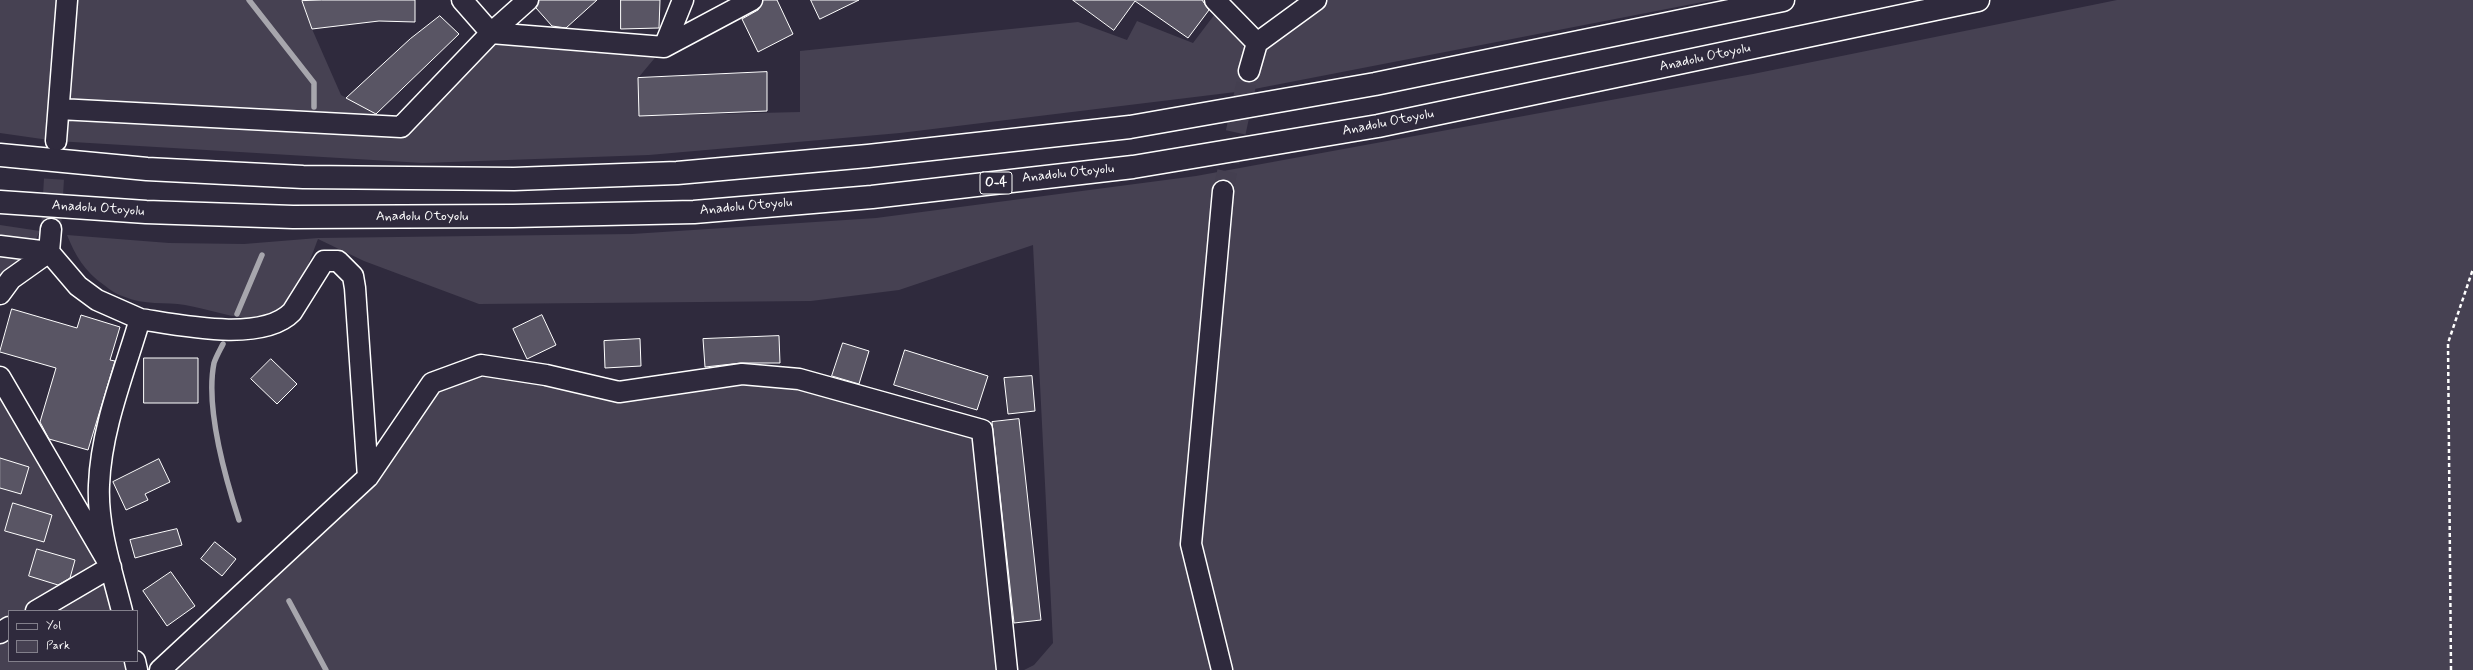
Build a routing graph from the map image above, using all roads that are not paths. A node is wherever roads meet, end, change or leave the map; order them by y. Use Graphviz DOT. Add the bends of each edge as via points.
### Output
graph roads {
  1 [pos="67,0"];
  2 [pos="462,0"];
  3 [pos="528,0"];
  4 [pos="682,0"];
  5 [pos="752,0"];
  6 [pos="1215,0"];
  7 [pos="1316,0"];
  8 [pos="1783,0"];
  9 [pos="1978,0"];
  10 [pos="491,33"];
  11 [pos="1257,43"];
  12 [pos="664,47"];
  13 [pos="1249,71"];
  14 [pos="59,109"];
  15 [pos="56,141"];
  16 [pos="0,156"];
  17 [pos="1224,191"];
  18 [pos="0,202"];
  19 [pos="51,229"];
  20 [pos="0,246"];
  21 [pos="50,252"];
  22 [pos="0,294"];
  23 [pos="140,319"];
  24 [pos="0,377"];
  25 [pos="368,477"];
  26 [pos="110,567"];
  27 [pos="38,610"];
  28 [pos="122,610"];
  29 [pos="160,670"];
  30 [pos="1007,670"];
  31 [pos="1222,670"];
  1 -- 14 [label="street"];
  2 -- 10 [label="street"];
  3 -- 10 [label="street"];
  4 -- 12 [label="street"];
  5 -- 12 [label="street"];
  6 -- 11 [label="street"];
  7 -- 11 [label="street"];
  8 -- 16 [label="highway" via="1383,82 1130,127 868,156 678,173 514,179 303,177 147,169"];
  9 -- 18 [label="highway, Anadolu Otoyolu / O-4" via="1378,126 1133,167 872,197 694,212 498,216 285,217 146,212"];
  10 -- 12 [label="street"];
  10 -- 14 [label="street" via="401,128"];
  11 -- 13 [label="street"];
  14 -- 15 [label="street"];
  17 -- 31 [label="street" via="1192,544"];
  19 -- 21 [label="street"];
  20 -- 21 [label="street"];
  21 -- 22 [label="street" via="11,279"];
  21 -- 23 [label="street" via="78,286 97,300"];
  23 -- 25 [label="street" via="219,329 275,323 292,312 324,261 338,261 353,276 355,288"];
  23 -- 26 [label="street" via="104,443 100,466 100,509"];
  24 -- 26 [label="street"];
  25 -- 29 [label="street"];
  25 -- 30 [label="street" via="432,383 481,365 546,375 619,392 742,374 799,379 982,430"];
  26 -- 27 [label="street"];
  26 -- 28 [label="street"];
}
